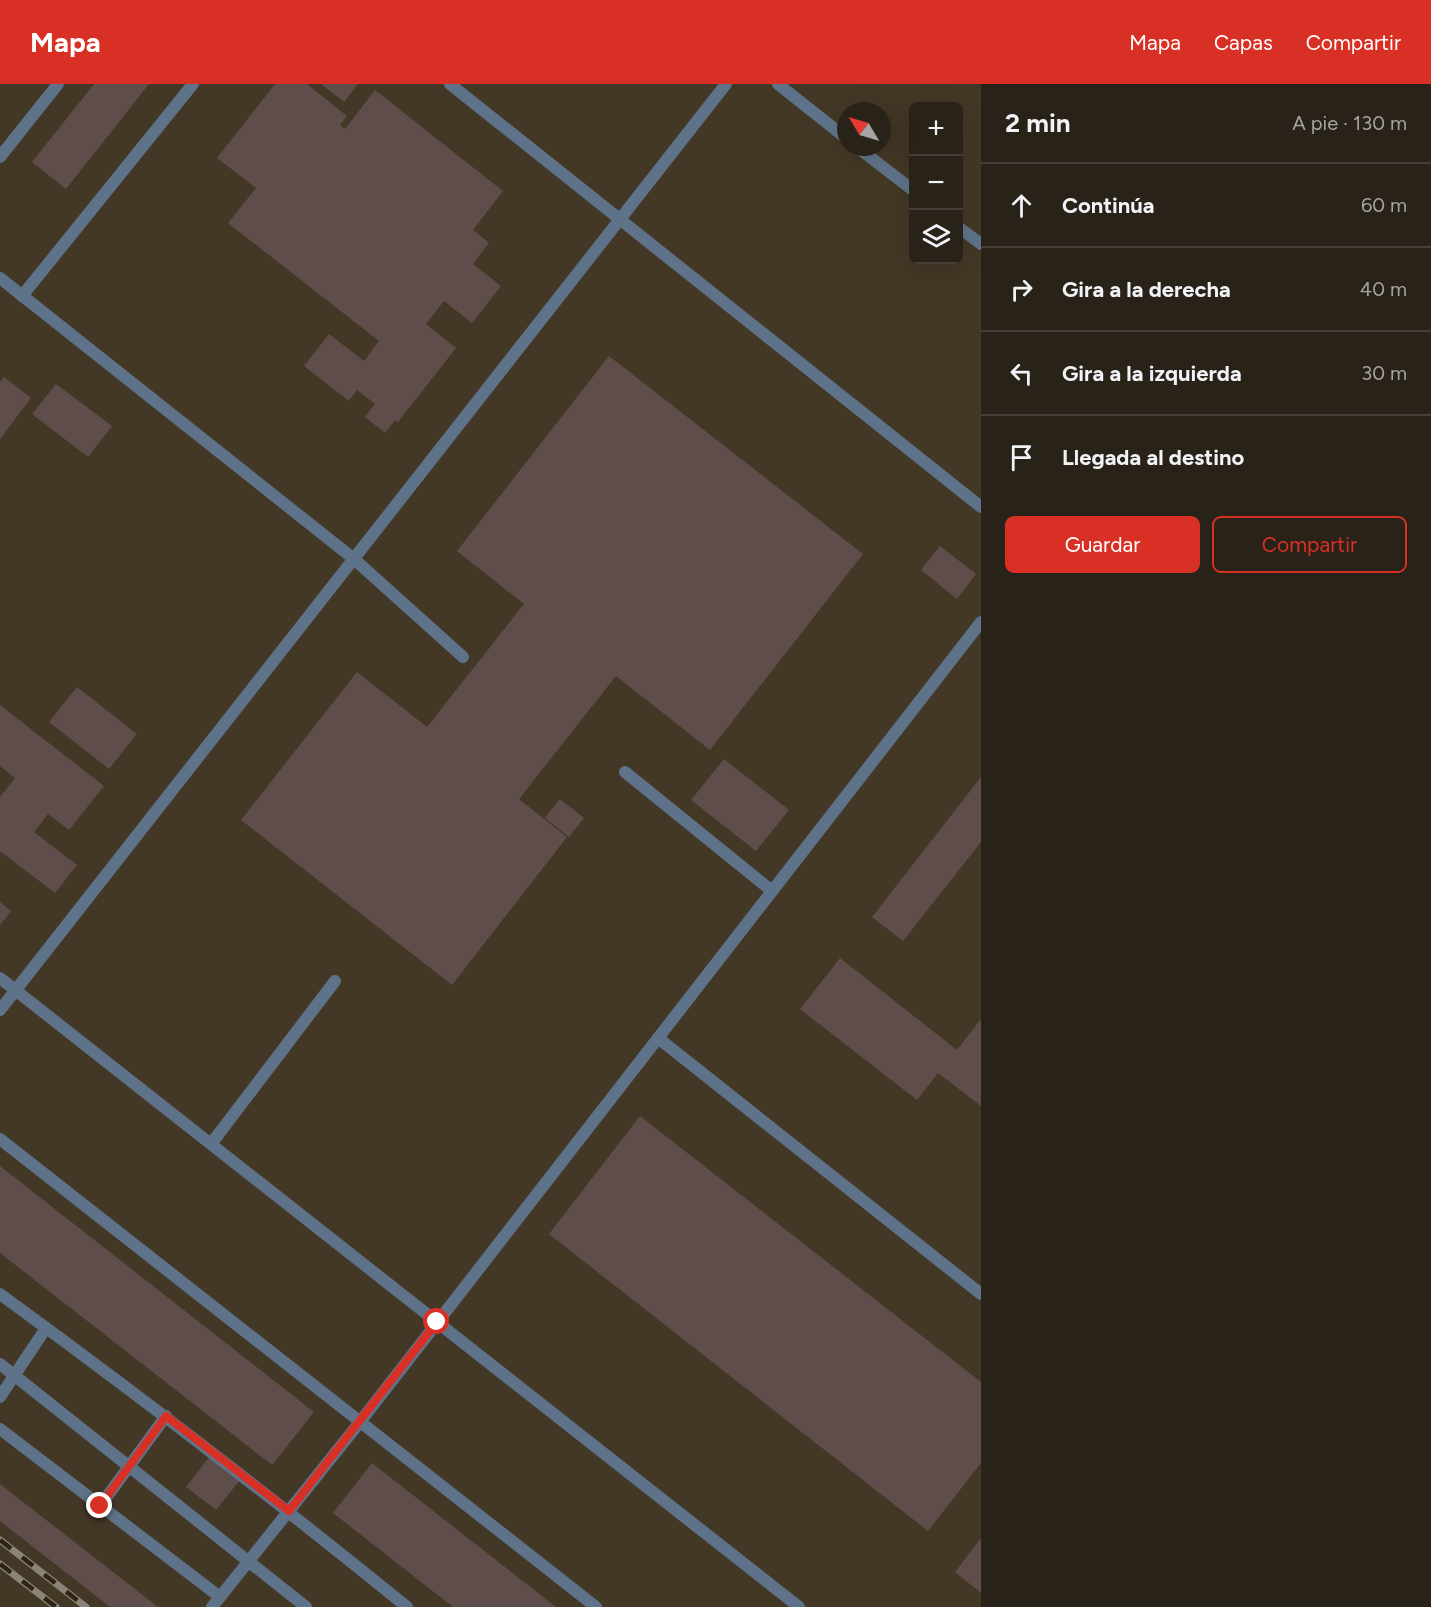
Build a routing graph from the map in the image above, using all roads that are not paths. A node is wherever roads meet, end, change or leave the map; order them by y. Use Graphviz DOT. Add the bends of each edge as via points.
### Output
graph roads {
  1 [pos="58,84"];
  2 [pos="193,84"];
  3 [pos="450,84"];
  4 [pos="726,84"];
  5 [pos="777,84"];
  6 [pos="837,131"];
  7 [pos="869,156"];
  8 [pos="0,157"];
  9 [pos="909,187"];
  10 [pos="621,218"];
  11 [pos="963,231"];
  12 [pos="981,244"];
  13 [pos="0,278"];
  14 [pos="22,296"];
  15 [pos="981,507"];
  16 [pos="354,559"];
  17 [pos="981,622"];
  18 [pos="463,657"];
  19 [pos="625,772"];
  20 [pos="772,891"];
  21 [pos="0,978"];
  22 [pos="335,981"];
  23 [pos="15,991"];
  24 [pos="0,1010"];
  25 [pos="658,1038"];
  26 [pos="0,1139"];
  27 [pos="211,1144"];
  28 [pos="0,1294"];
  29 [pos="981,1294"];
  30 [pos="437,1322"];
  31 [pos="46,1328"];
  32 [pos="0,1364"];
  33 [pos="15,1376"];
  34 [pos="0,1397"];
  35 [pos="166,1416"];
  36 [pos="360,1422"];
  37 [pos="0,1429"];
  38 [pos="129,1466"];
  39 [pos="100,1506"];
  40 [pos="289,1511"];
  41 [pos="248,1562"];
  42 [pos="216,1602"];
  43 [pos="306,1607"];
  44 [pos="407,1607"];
  45 [pos="596,1607"];
  46 [pos="799,1607"];
  1 -- 8 [label="lane"];
  2 -- 14 [label="lane"];
  3 -- 10 [label="lane"];
  4 -- 10 [label="lane"];
  5 -- 6 [label="lane"];
  7 -- 9 [label="lane"];
  10 -- 15 [label="lane"];
  10 -- 16 [label="lane"];
  11 -- 12 [label="lane"];
  13 -- 14 [label="lane"];
  14 -- 16 [label="lane"];
  16 -- 18 [label="lane"];
  16 -- 23 [label="lane"];
  17 -- 20 [label="lane"];
  19 -- 20 [label="lane"];
  20 -- 25 [label="lane"];
  21 -- 23 [label="lane"];
  22 -- 27 [label="lane"];
  23 -- 24 [label="lane"];
  23 -- 27 [label="lane"];
  25 -- 29 [label="lane"];
  25 -- 30 [label="lane"];
  26 -- 36 [label="lane"];
  27 -- 30 [label="lane"];
  28 -- 31 [label="lane"];
  30 -- 36 [label="lane"];
  30 -- 46 [label="lane"];
  31 -- 33 [label="lane"];
  31 -- 35 [label="lane"];
  32 -- 33 [label="lane"];
  33 -- 34 [label="lane"];
  33 -- 38 [label="lane"];
  35 -- 38 [label="lane"];
  35 -- 40 [label="lane"];
  36 -- 40 [label="lane"];
  36 -- 45 [label="lane"];
  37 -- 39 [label="lane"];
  38 -- 39 [label="lane"];
  38 -- 41 [label="lane"];
  39 -- 42 [label="lane"];
  40 -- 41 [label="lane"];
  40 -- 44 [label="lane"];
  41 -- 42 [label="lane"];
  41 -- 43 [label="lane"];
}
